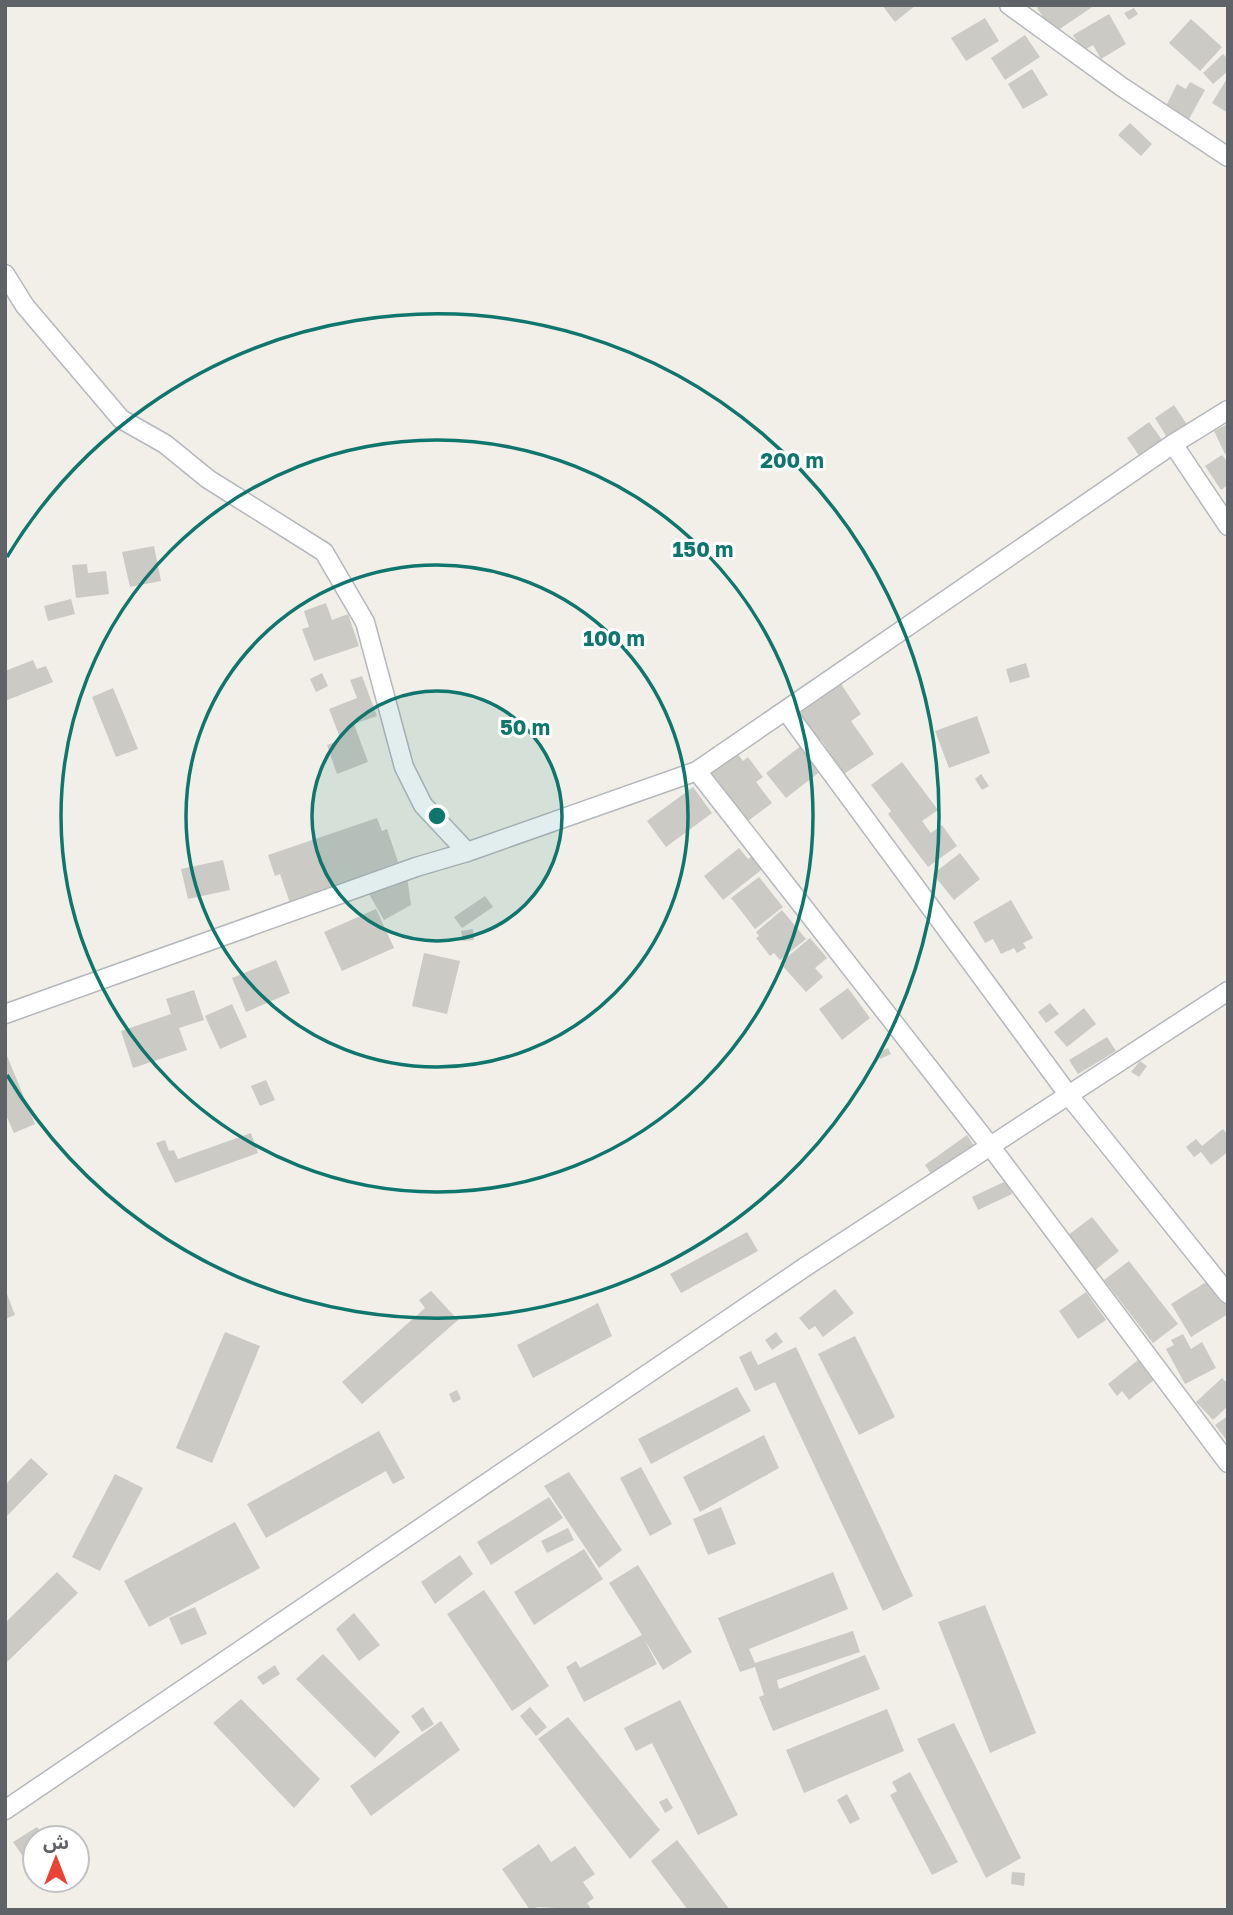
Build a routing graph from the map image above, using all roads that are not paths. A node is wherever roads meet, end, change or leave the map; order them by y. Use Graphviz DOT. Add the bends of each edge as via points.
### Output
graph roads {
  1 [pos="1009,5"];
  2 [pos="1228,157"];
  3 [pos="5,274"];
  4 [pos="1228,410"];
  5 [pos="1173,444"];
  6 [pos="1228,526"];
  7 [pos="786,711"];
  8 [pos="697,771"];
  9 [pos="467,852"];
  10 [pos="1228,991"];
  11 [pos="5,1014"];
  12 [pos="1070,1097"];
  13 [pos="989,1146"];
  14 [pos="1228,1294"];
  15 [pos="1228,1464"];
  16 [pos="5,1810"];
  1 -- 2 [label="street" via="1122,88"];
  3 -- 9 [label="street" via="26,306 121,419 324,552 366,622 404,767 423,804"];
  4 -- 5 [label="street"];
  5 -- 6 [label="street"];
  5 -- 7 [label="street"];
  7 -- 8 [label="street"];
  7 -- 12 [label="street"];
  8 -- 9 [label="street"];
  8 -- 13 [label="street"];
  9 -- 11 [label="street"];
  10 -- 12 [label="street"];
  12 -- 13 [label="street"];
  12 -- 14 [label="street"];
  13 -- 15 [label="street"];
  13 -- 16 [label="street"];
}
